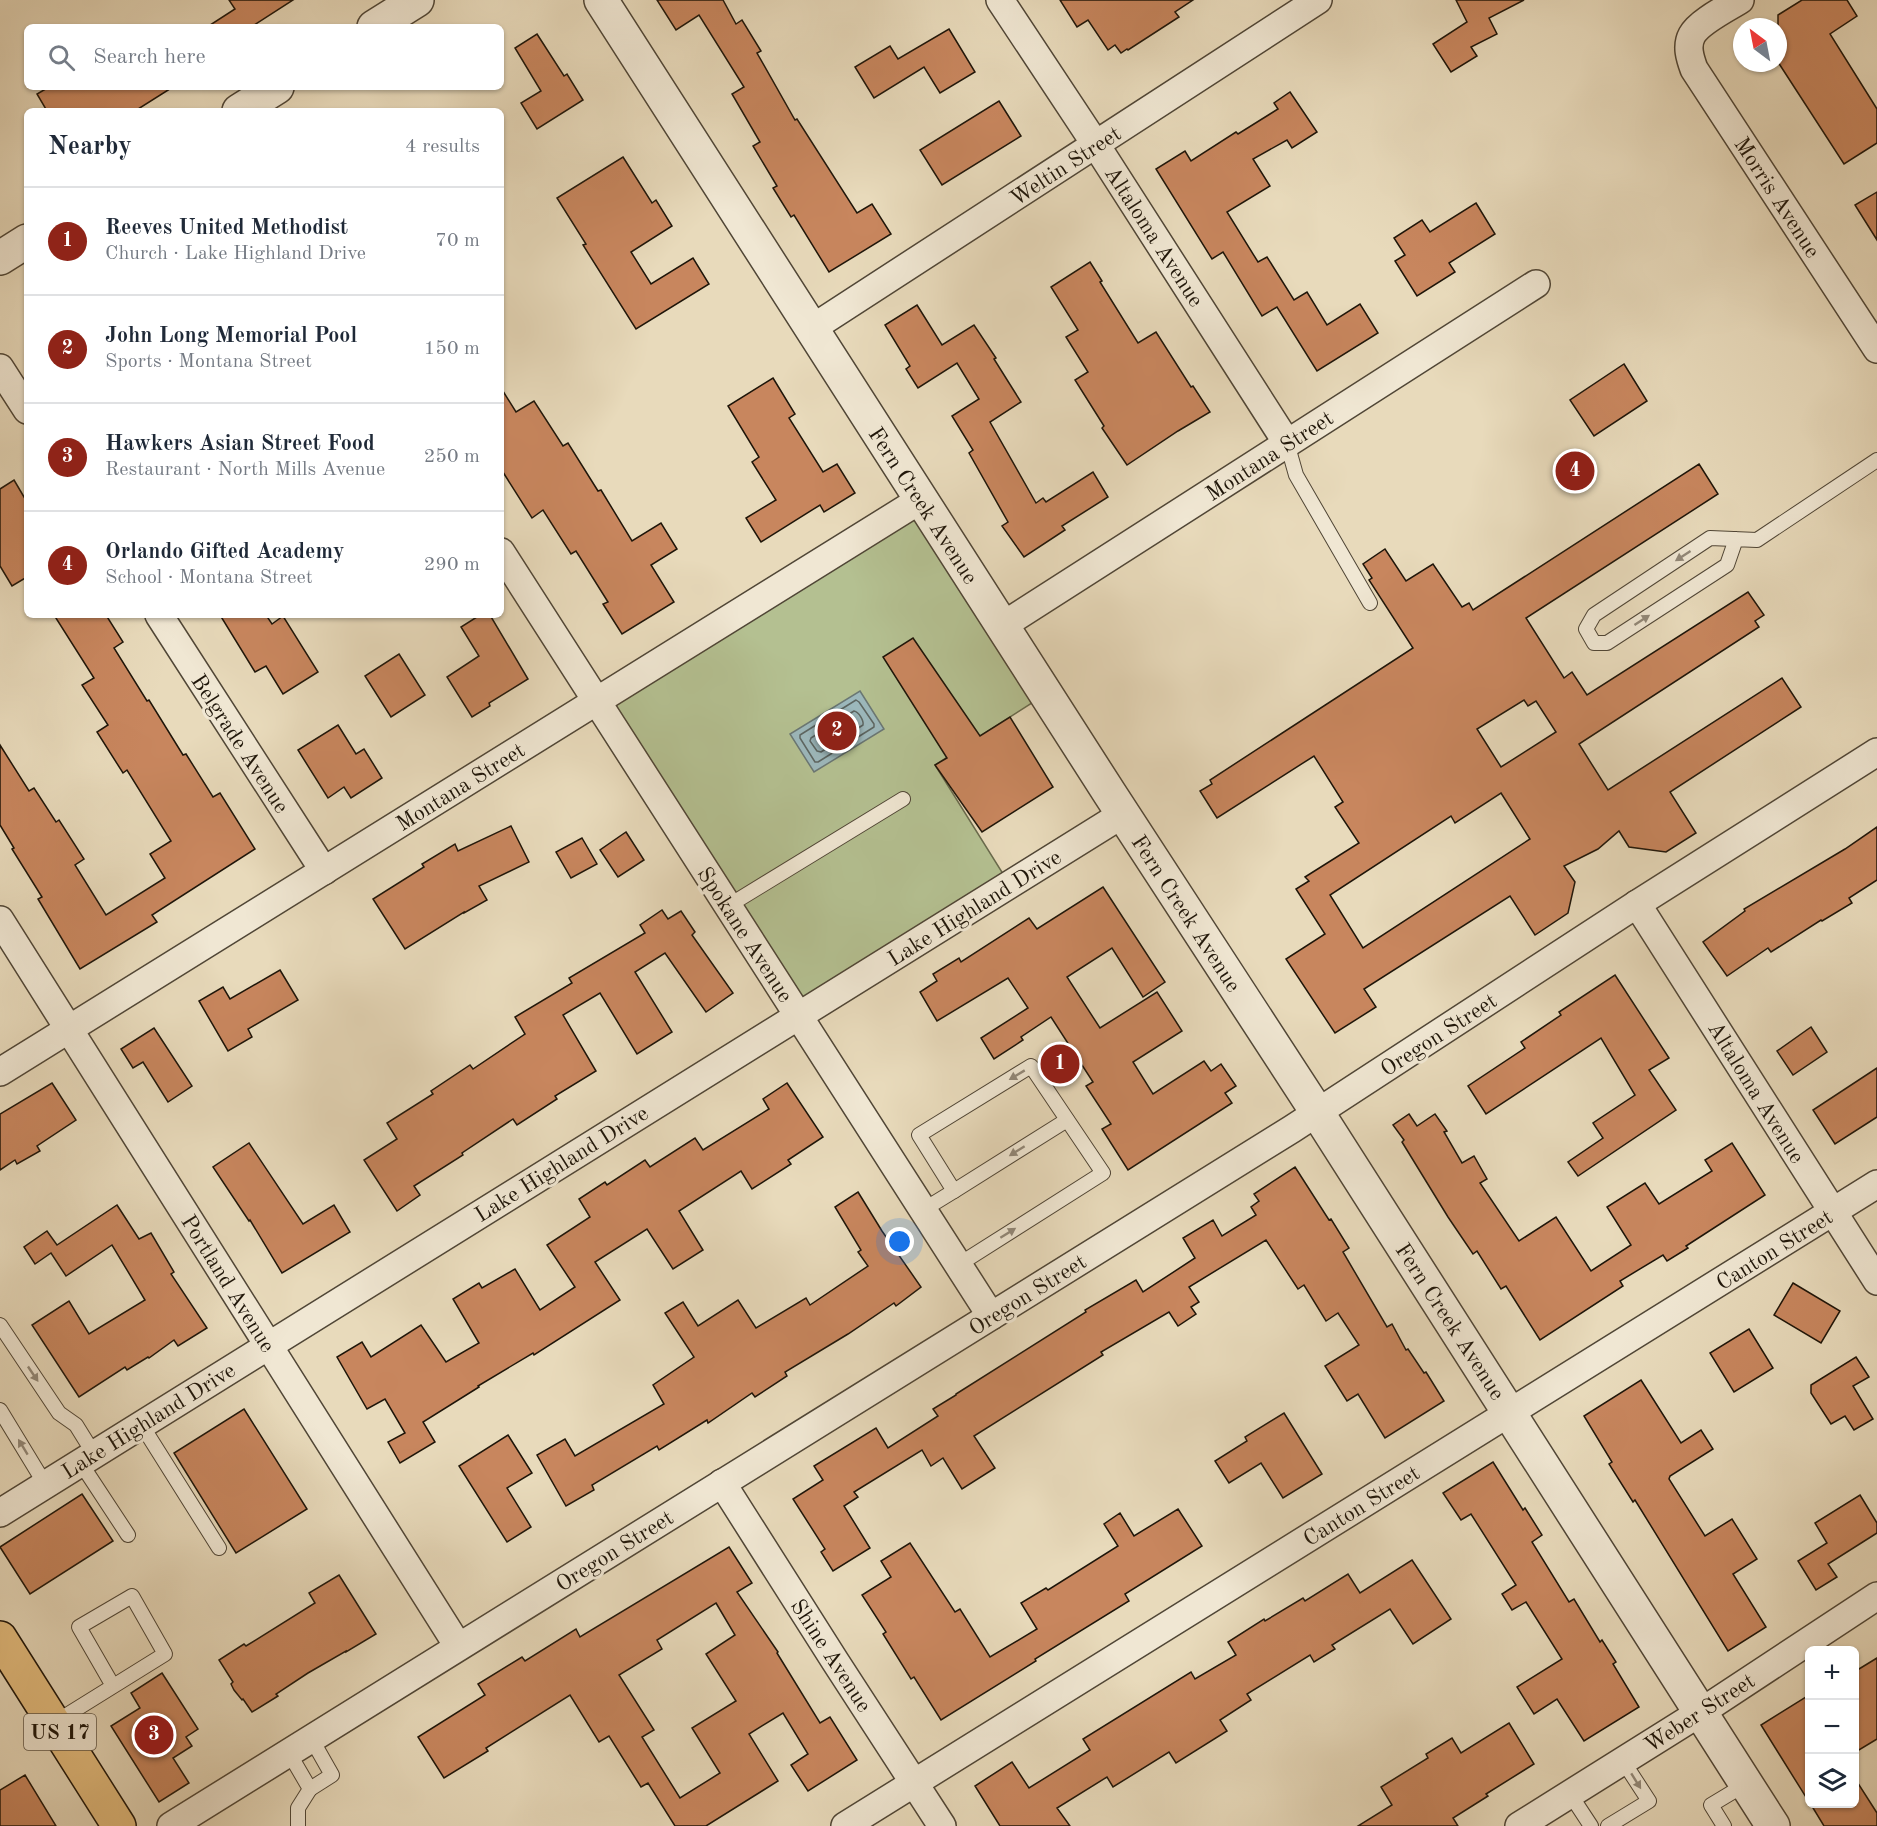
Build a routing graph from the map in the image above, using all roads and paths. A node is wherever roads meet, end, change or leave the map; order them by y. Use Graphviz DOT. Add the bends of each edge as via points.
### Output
graph roads {
  1 [pos="417,0"];
  2 [pos="601,0"];
  3 [pos="1000,0"];
  4 [pos="1318,0"];
  5 [pos="1740,0"];
  6 [pos="379,24"];
  7 [pos="273,90"];
  8 [pos="244,108"];
  9 [pos="1096,145"];
  10 [pos="24,244"];
  11 [pos="0,258"];
  12 [pos="1536,284"];
  13 [pos="810,329"];
  14 [pos="1877,349"];
  15 [pos="0,368"];
  16 [pos="24,405"];
  17 [pos="1287,443"];
  18 [pos="1877,460"];
  19 [pos="920,500"];
  20 [pos="1736,539"];
  21 [pos="504,557"];
  22 [pos="1370,603"];
  23 [pos="161,618"];
  24 [pos="1002,626"];
  25 [pos="596,701"];
  26 [pos="1877,752"];
  27 [pos="903,799"];
  28 [pos="1123,814"];
  29 [pos="324,871"];
  30 [pos="1637,904"];
  31 [pos="728,906"];
  32 [pos="0,920"];
  33 [pos="799,1016"];
  34 [pos="69,1029"];
  35 [pos="0,1072"];
  36 [pos="1317,1112"];
  37 [pos="1067,1120"];
  38 [pos="1877,1184"];
  39 [pos="954,1191"];
  40 [pos="923,1210"];
  41 [pos="1834,1212"];
  42 [pos="958,1265"];
  43 [pos="1877,1281"];
  44 [pos="991,1316"];
  45 [pos="0,1325"];
  46 [pos="267,1345"];
  47 [pos="0,1410"];
  48 [pos="1509,1413"];
  49 [pos="141,1424"];
  50 [pos="87,1458"];
  51 [pos="45,1484"];
  52 [pos="722,1484"];
  53 [pos="0,1513"];
  54 [pos="128,1535"];
  55 [pos="219,1548"];
  56 [pos="1877,1596"];
  57 [pos="0,1638"];
  58 [pos="458,1646"];
  59 [pos="113,1686"];
  60 [pos="1701,1712"];
  61 [pos="54,1723"];
  62 [pos="300,1745"];
  63 [pos="1623,1761"];
  64 [pos="915,1782"];
  65 [pos="1746,1784"];
  66 [pos="310,1789"];
  67 [pos="1570,1794"];
  68 [pos="119,1826"];
  69 [pos="171,1826"];
  70 [pos="298,1826"];
  71 [pos="845,1826"];
  72 [pos="942,1826"];
  73 [pos="1519,1826"];
  74 [pos="1591,1826"];
  75 [pos="1608,1826"];
  76 [pos="1724,1826"];
  77 [pos="1773,1826"];
  1 -- 6 [label="street"];
  2 -- 13 [label="street, Fern Creek Avenue"];
  3 -- 9 [label="street, Altaloma Avenue"];
  4 -- 9 [label="street, Weltin Street"];
  5 -- 14 [label="street, Morris Avenue" via="1692,34 1689,55 1694,69"];
  7 -- 8 [label="street"];
  9 -- 13 [label="street, Weltin Street"];
  9 -- 17 [label="street, Altaloma Avenue"];
  10 -- 11 [label="street"];
  12 -- 17 [label="street, Montana Street"];
  13 -- 19 [label="street, Fern Creek Avenue"];
  15 -- 16 [label="street"];
  17 -- 22 [label="lane" via="1296,475"];
  17 -- 24 [label="street, Montana Street"];
  18 -- 20 [label="lane" via="1757,540"];
  19 -- 24 [label="street, Fern Creek Avenue"];
  19 -- 25 [label="street, Montana Street"];
  20 -- 20 [label="lane, one-way" via="1710,538 1594,615 1586,629 1594,643 1607,643 1727,565"];
  21 -- 25 [label="street, Spokane Avenue"];
  23 -- 29 [label="street, Belgrade Avenue"];
  24 -- 28 [label="street, Fern Creek Avenue"];
  25 -- 29 [label="street, Montana Street"];
  25 -- 31 [label="street, Spokane Avenue"];
  26 -- 30 [label="street, Oregon Street"];
  27 -- 31 [label="lane"];
  28 -- 33 [label="street, Lake Highland Drive"];
  28 -- 36 [label="street, Fern Creek Avenue"];
  29 -- 34 [label="street, Montana Street"];
  30 -- 36 [label="street, Oregon Street"];
  30 -- 41 [label="street, Altaloma Avenue"];
  31 -- 33 [label="street, Spokane Avenue"];
  32 -- 34 [label="street, Portland Avenue"];
  33 -- 40 [label="street, Spokane Avenue"];
  33 -- 46 [label="street, Lake Highland Drive"];
  34 -- 35 [label="street, Montana Street"];
  34 -- 46 [label="street, Portland Avenue"];
  36 -- 44 [label="street, Oregon Street"];
  36 -- 48 [label="street, Fern Creek Avenue"];
  37 -- 39 [label="lane, one-way"];
  37 -- 39 [label="lane, one-way" via="1031,1066 938,1123 919,1135"];
  42 -- 37 [label="lane, one-way" via="1103,1173"];
  38 -- 41 [label="street, Canton Street"];
  39 -- 40 [label="lane"];
  40 -- 42 [label="street, Spokane Avenue"];
  41 -- 43 [label="street, Altaloma Avenue"];
  41 -- 48 [label="street, Canton Street"];
  42 -- 44 [label="street, Spokane Avenue"];
  44 -- 52 [label="street, Oregon Street"];
  45 -- 50 [label="lane, one-way" via="59,1413 76,1425"];
  46 -- 49 [label="street, Lake Highland Drive"];
  46 -- 58 [label="street, Portland Avenue"];
  51 -- 47 [label="lane, one-way"];
  48 -- 60 [label="street, Fern Creek Avenue"];
  48 -- 64 [label="street, Canton Street"];
  49 -- 50 [label="street, Lake Highland Drive"];
  49 -- 55 [label="lane"];
  50 -- 51 [label="street, Lake Highland Drive"];
  50 -- 54 [label="lane"];
  51 -- 53 [label="street, Lake Highland Drive"];
  52 -- 58 [label="street, Oregon Street"];
  52 -- 64 [label="street, Shine Avenue"];
  56 -- 60 [label="street, Weber Street"];
  57 -- 61 [label="main road, US 17"];
  58 -- 62 [label="street, Oregon Street"];
  59 -- 59 [label="lane" via="165,1654 132,1596 79,1627"];
  59 -- 61 [label="lane"];
  60 -- 63 [label="street, Weber Street"];
  60 -- 65 [label="street, Fern Creek Avenue"];
  61 -- 68 [label="main road, US 17"];
  62 -- 66 [label="lane"];
  62 -- 66 [label="lane" via="332,1775"];
  62 -- 69 [label="street, Oregon Street"];
  63 -- 67 [label="street, Weber Street"];
  63 -- 75 [label="lane, one-way" via="1649,1801"];
  64 -- 71 [label="street, Canton Street"];
  64 -- 72 [label="street, Shine Avenue"];
  65 -- 76 [label="lane" via="1711,1805"];
  65 -- 77 [label="street, Fern Creek Avenue"];
  66 -- 70 [label="lane" via="298,1808"];
  67 -- 73 [label="street, Weber Street"];
  67 -- 74 [label="lane"];
}
